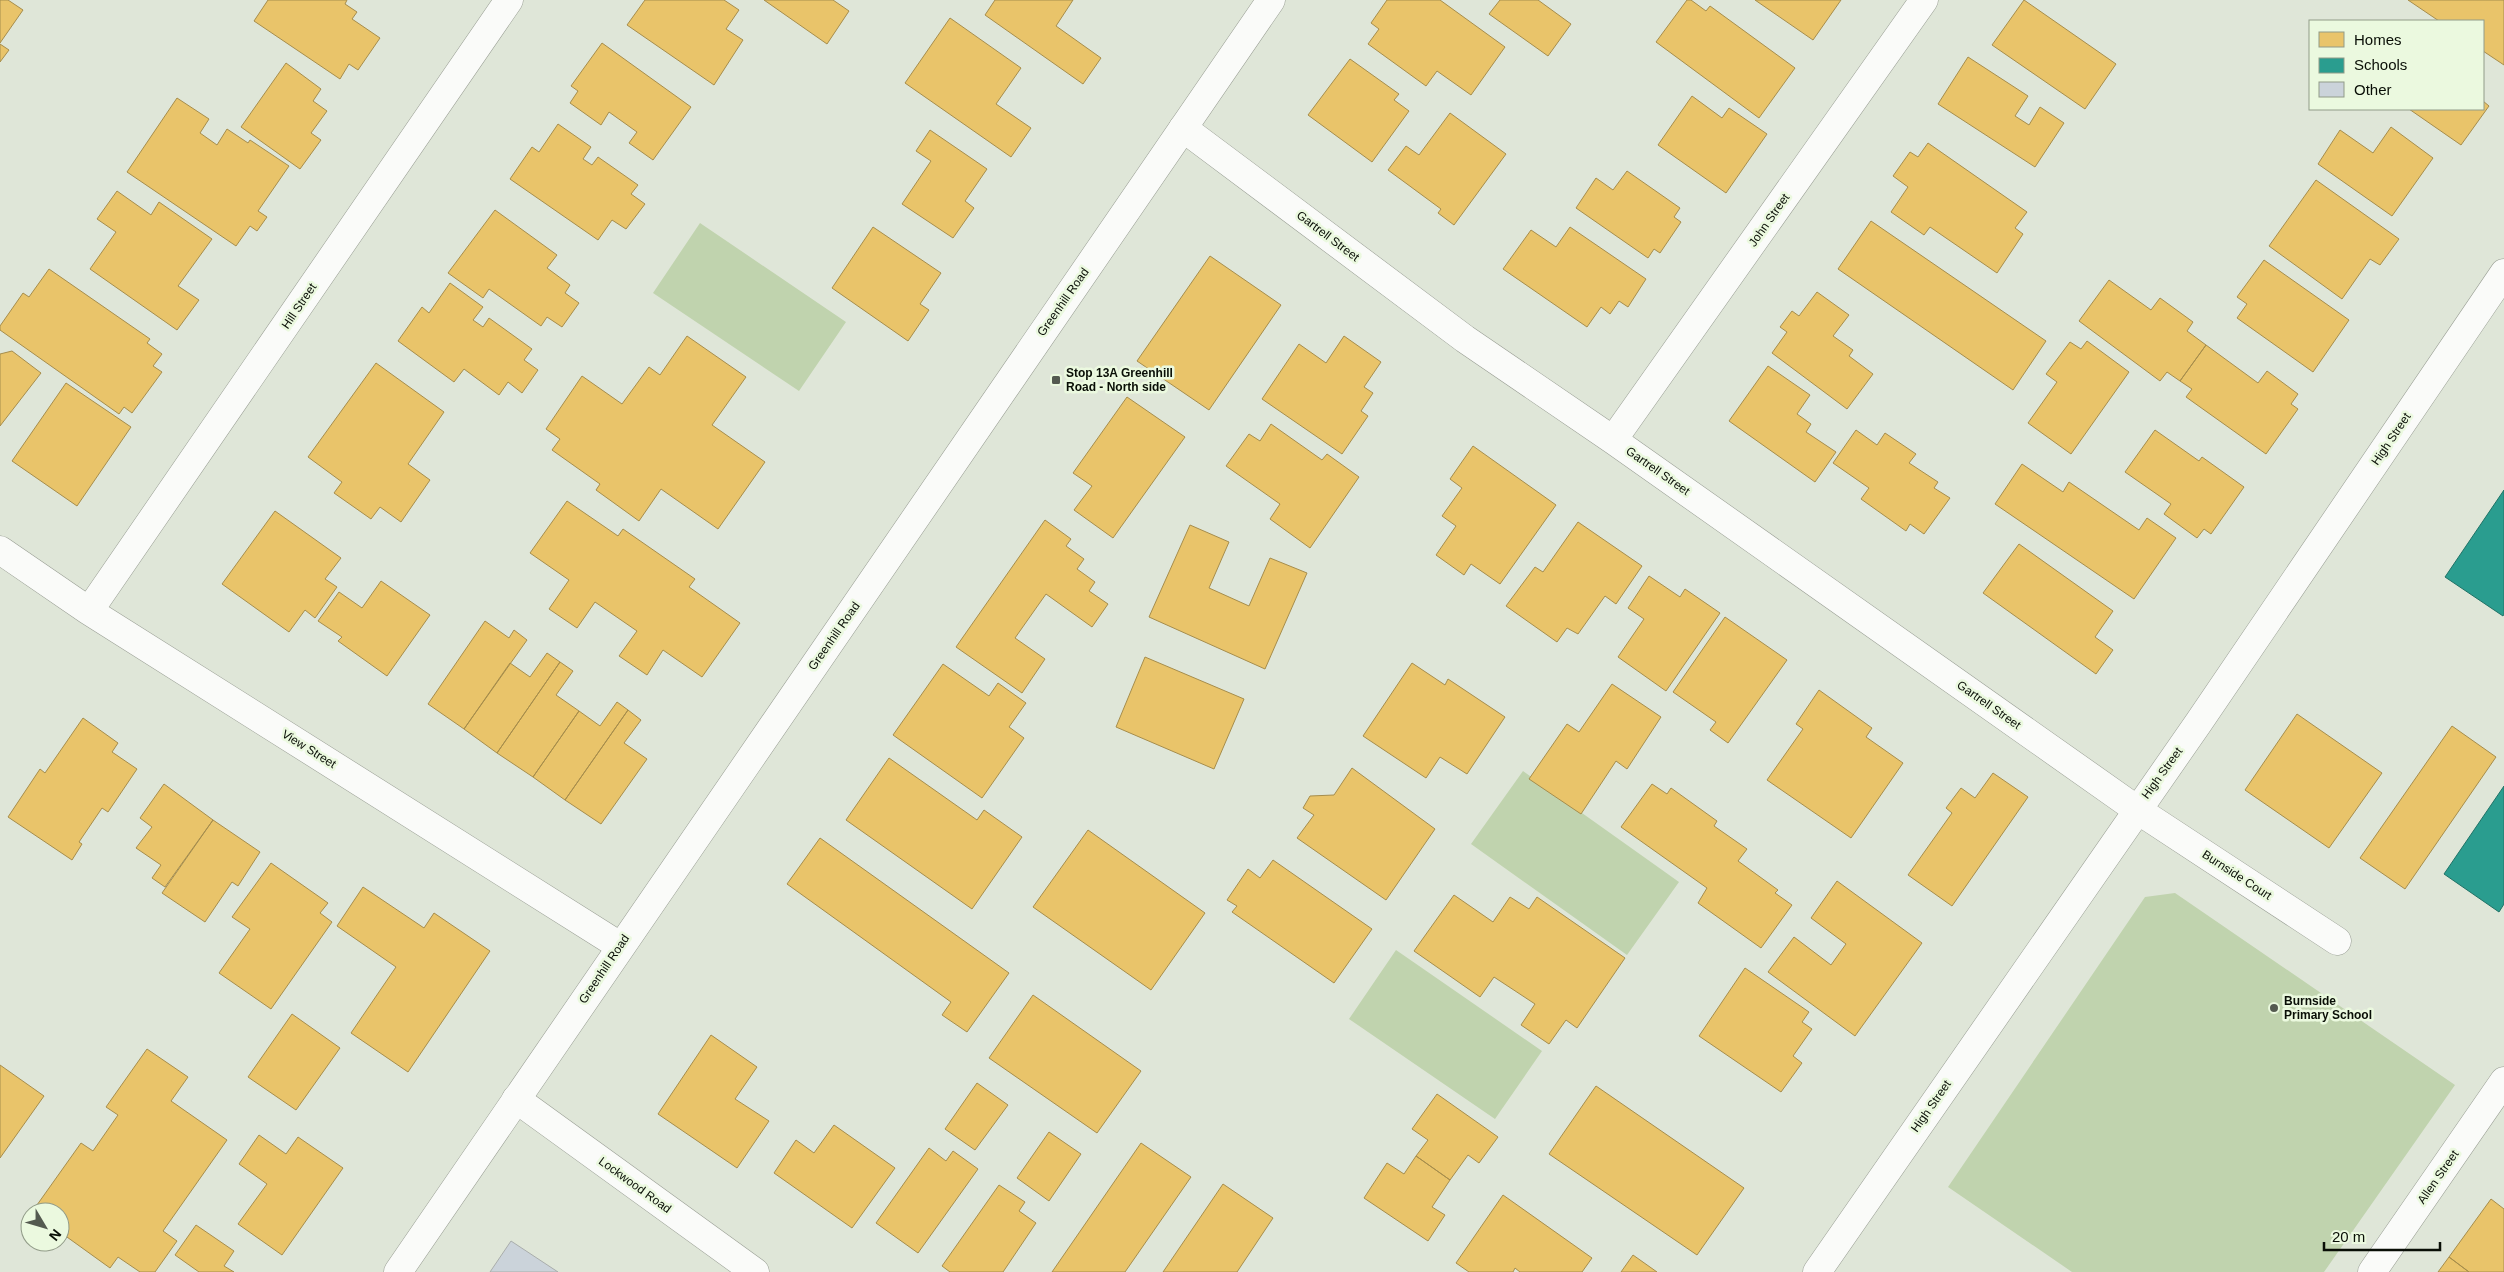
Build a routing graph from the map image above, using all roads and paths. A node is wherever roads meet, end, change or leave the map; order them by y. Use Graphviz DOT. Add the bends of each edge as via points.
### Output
graph roads {
  1 [pos="509,0"];
  2 [pos="1270,0"];
  3 [pos="1924,0"];
  4 [pos="1183,128"];
  5 [pos="2504,273"];
  6 [pos="1613,440"];
  7 [pos="0,550"];
  8 [pos="89,611"];
  9 [pos="2136,809"];
  10 [pos="2337,941"];
  11 [pos="620,946"];
  12 [pos="2504,1081"];
  13 [pos="516,1099"];
  14 [pos="398,1272"];
  15 [pos="755,1272"];
  16 [pos="1817,1272"];
  17 [pos="2372,1272"];
  1 -- 8 [label="street, Hill Street"];
  2 -- 4 [label="street, Greenhill Road"];
  3 -- 6 [label="street, John Street"];
  4 -- 6 [label="street, Gartrell Street" via="1465,339"];
  4 -- 11 [label="street, Greenhill Road"];
  5 -- 9 [label="street, High Street" via="2199,722"];
  6 -- 9 [label="street, Gartrell Street"];
  7 -- 8 [label="street, View Street"];
  8 -- 11 [label="street, View Street"];
  9 -- 10 [label="street, Burnside Court"];
  9 -- 16 [label="street, High Street"];
  11 -- 13 [label="street, Greenhill Road"];
  12 -- 17 [label="street, Allen Street"];
  13 -- 14 [label="street, Greenhill Road"];
  13 -- 15 [label="street, Lockwood Road"];
}
